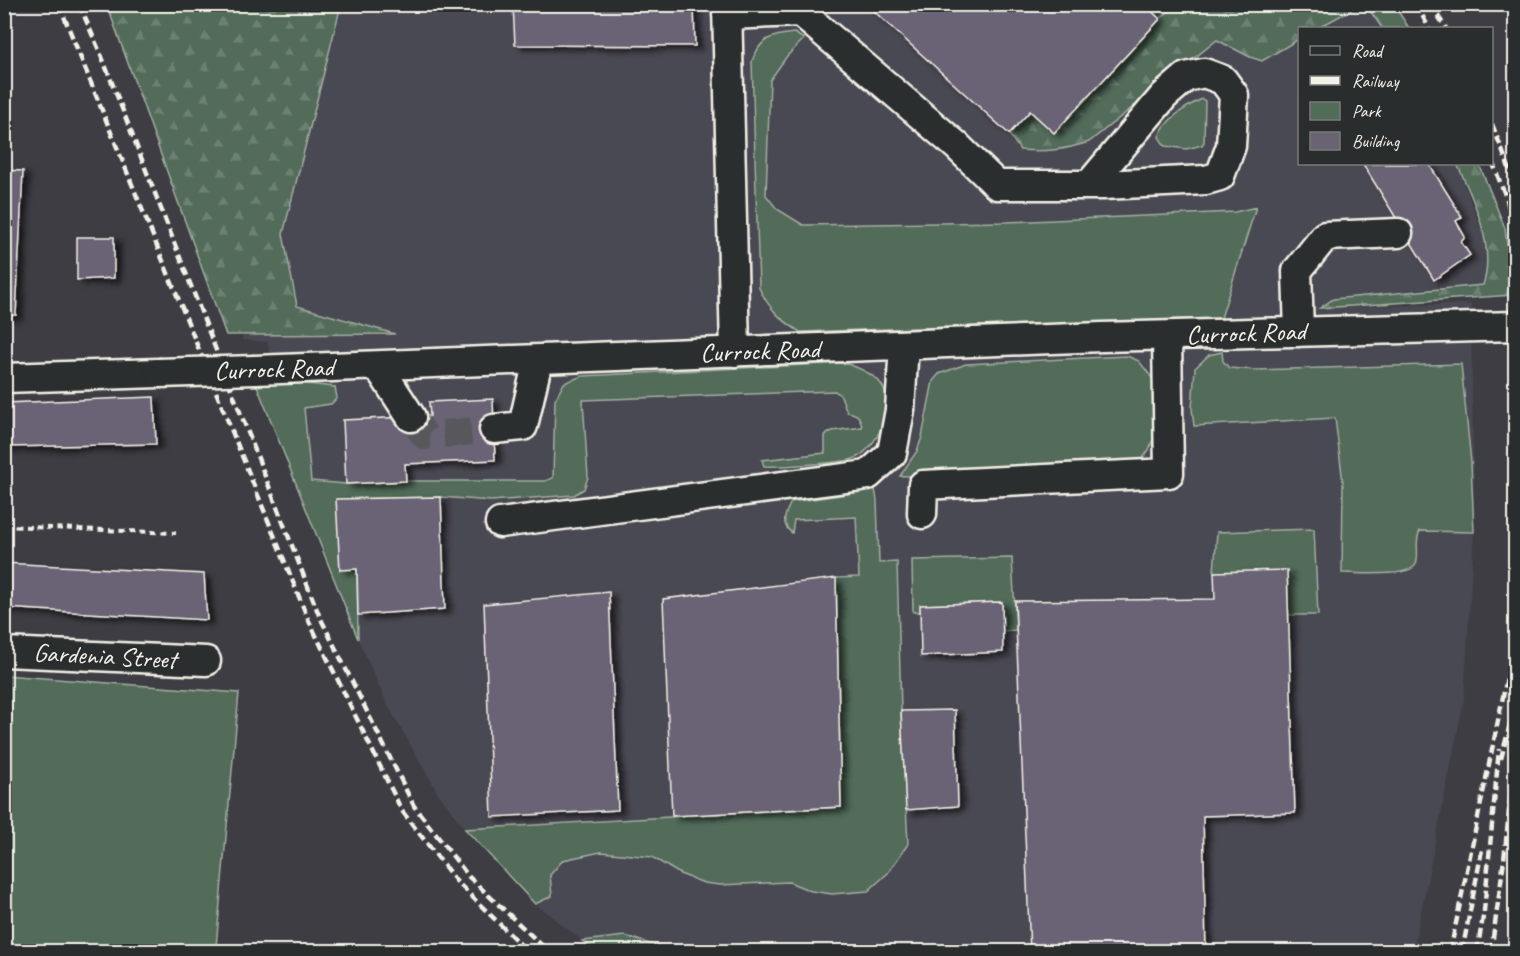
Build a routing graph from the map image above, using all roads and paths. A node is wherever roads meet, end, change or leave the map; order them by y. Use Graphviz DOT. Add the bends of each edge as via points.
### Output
graph roads {
  1 [pos="727,10"];
  2 [pos="1089,185"];
  3 [pos="1398,233"];
  4 [pos="1505,326"];
  5 [pos="1299,332"];
  6 [pos="1167,336"];
  7 [pos="904,345"];
  8 [pos="735,352"];
  9 [pos="538,360"];
  10 [pos="378,366"];
  11 [pos="4,378"];
  12 [pos="411,417"];
  13 [pos="494,429"];
  14 [pos="922,514"];
  15 [pos="500,523"];
  16 [pos="4,526"];
  17 [pos="176,533"];
  18 [pos="4,652"];
  19 [pos="206,661"];
  1 -- 2 [label="street" via="800,12 997,185"];
  1 -- 8 [label="street"];
  2 -- 2 [label="street" via="1206,180 1220,176 1231,146 1234,95 1223,80 1204,73 1186,77 1164,96"];
  3 -- 5 [label="street" via="1324,236 1297,271"];
  4 -- 5 [label="street, Currock Road"];
  5 -- 6 [label="street, Currock Road"];
  6 -- 7 [label="street, Currock Road"];
  6 -- 14 [label="street" via="1169,473 923,485"];
  7 -- 8 [label="street, Currock Road"];
  7 -- 15 [label="street" via="900,410 892,453 868,475"];
  8 -- 9 [label="street, Currock Road"];
  9 -- 10 [label="street, Currock Road"];
  9 -- 13 [label="street" via="523,426"];
  10 -- 11 [label="street, Currock Road, bridge"];
  10 -- 12 [label="street"];
  16 -- 17 [label="path"];
  18 -- 19 [label="street, Gardenia Street"];
}
